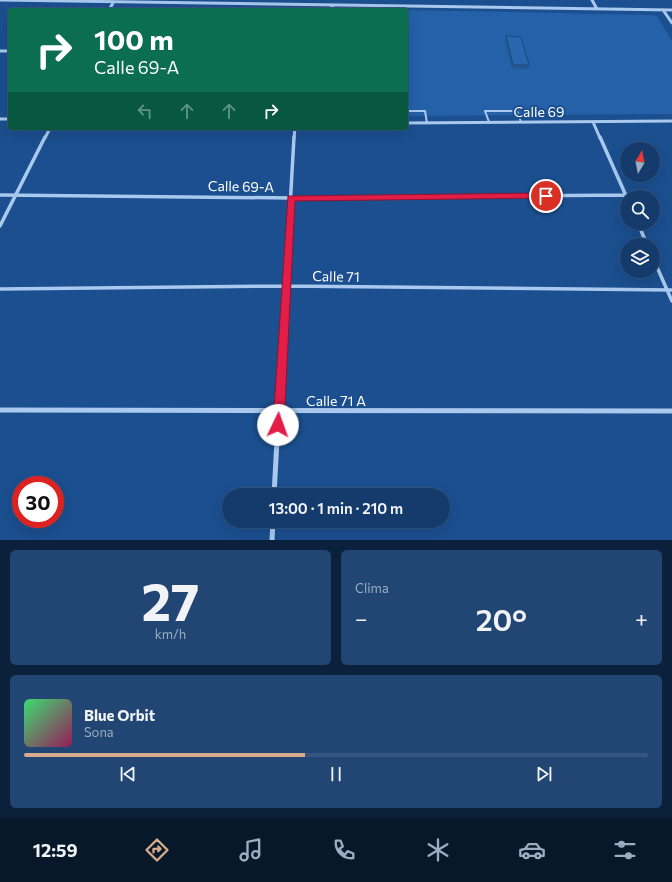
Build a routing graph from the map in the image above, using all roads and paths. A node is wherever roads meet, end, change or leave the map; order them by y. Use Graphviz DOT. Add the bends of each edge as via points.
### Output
graph roads {
  1 [pos="0,0"];
  2 [pos="202,0"];
  3 [pos="472,0"];
  4 [pos="592,0"];
  5 [pos="87,1"];
  6 [pos="113,3"];
  7 [pos="201,4"];
  8 [pos="301,4"];
  9 [pos="328,4"];
  10 [pos="386,5"];
  11 [pos="474,6"];
  12 [pos="110,8"];
  13 [pos="301,8"];
  14 [pos="335,8"];
  15 [pos="381,8"];
  16 [pos="597,9"];
  17 [pos="664,10"];
  18 [pos="672,10"];
  19 [pos="672,23"];
  20 [pos="408,111"];
  21 [pos="672,121"];
  22 [pos="489,122"];
  23 [pos="521,122"];
  24 [pos="593,122"];
  25 [pos="408,123"];
  26 [pos="427,123"];
  27 [pos="49,130"];
  28 [pos="295,130"];
  29 [pos="623,190"];
  30 [pos="0,194"];
  31 [pos="16,195"];
  32 [pos="620,196"];
  33 [pos="291,198"];
  34 [pos="0,226"];
  35 [pos="660,271"];
  36 [pos="286,286"];
  37 [pos="0,289"];
  38 [pos="670,290"];
  39 [pos="672,301"];
  40 [pos="0,410"];
  41 [pos="279,411"];
  42 [pos="672,411"];
  43 [pos="274,488"];
  44 [pos="273,528"];
  45 [pos="272,540"];
  1 -- 5 [label="street"];
  2 -- 7 [label="street"];
  3 -- 11 [label="street"];
  4 -- 16 [label="street"];
  5 -- 6 [label="street"];
  6 -- 7 [label="street"];
  6 -- 12 [label="street"];
  7 -- 8 [label="street"];
  8 -- 9 [label="street"];
  8 -- 13 [label="street"];
  9 -- 10 [label="street"];
  9 -- 14 [label="lane"];
  10 -- 11 [label="street"];
  10 -- 15 [label="lane"];
  11 -- 16 [label="street"];
  16 -- 17 [label="street"];
  17 -- 18 [label="street"];
  17 -- 19 [label="street"];
  20 -- 26 [label="lane" via="425,111"];
  21 -- 24 [label="street, Calle 69"];
  22 -- 23 [label="street, Calle 69"];
  22 -- 23 [label="lane" via="486,111 517,111"];
  22 -- 26 [label="street, Calle 69"];
  23 -- 24 [label="street, Calle 69"];
  24 -- 29 [label="street"];
  25 -- 26 [label="street, Calle 69"];
  27 -- 31 [label="street"];
  28 -- 33 [label="street"];
  30 -- 31 [label="street, Calle 69-A"];
  31 -- 33 [label="street, Calle 69-A"];
  31 -- 34 [label="street"];
  32 -- 33 [label="street, Calle 69-A"];
  33 -- 36 [label="street"];
  35 -- 38 [label="street"];
  36 -- 37 [label="street, Calle 71"];
  36 -- 38 [label="street, Calle 71"];
  36 -- 41 [label="street"];
  38 -- 39 [label="street"];
  40 -- 41 [label="street, Calle 71 A"];
  41 -- 42 [label="street, Calle 71 A"];
  41 -- 43 [label="street"];
  44 -- 45 [label="street"];
}
